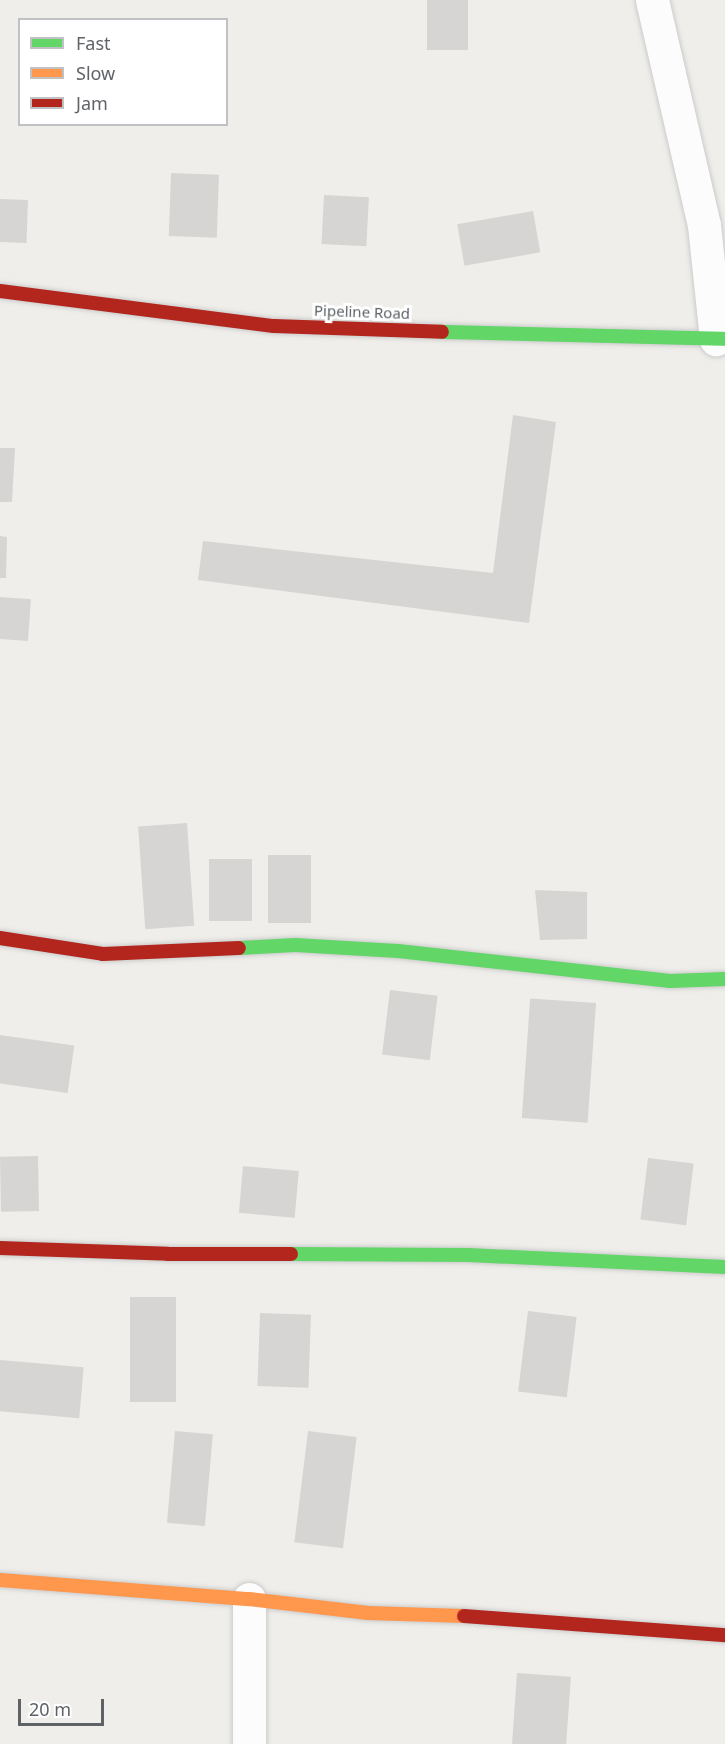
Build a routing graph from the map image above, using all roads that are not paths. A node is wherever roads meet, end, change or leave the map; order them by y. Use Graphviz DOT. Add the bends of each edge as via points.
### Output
graph roads {
  1 [pos="652,0"];
  2 [pos="0,291"];
  3 [pos="720,339"];
  4 [pos="0,938"];
  5 [pos="725,979"];
  6 [pos="0,1248"];
  7 [pos="725,1267"];
  8 [pos="0,1580"];
  9 [pos="249,1599"];
  10 [pos="725,1635"];
  11 [pos="249,1744"];
  1 -- 3 [label="street" via="704,225"];
  2 -- 3 [label="street, Pipeline Road" via="274,326"];
  4 -- 5 [label="street" via="103,954 295,945 670,981"];
  6 -- 7 [label="street" via="168,1254 468,1255"];
  8 -- 9 [label="street"];
  9 -- 10 [label="street" via="368,1613 501,1617"];
  9 -- 11 [label="street"];
}
